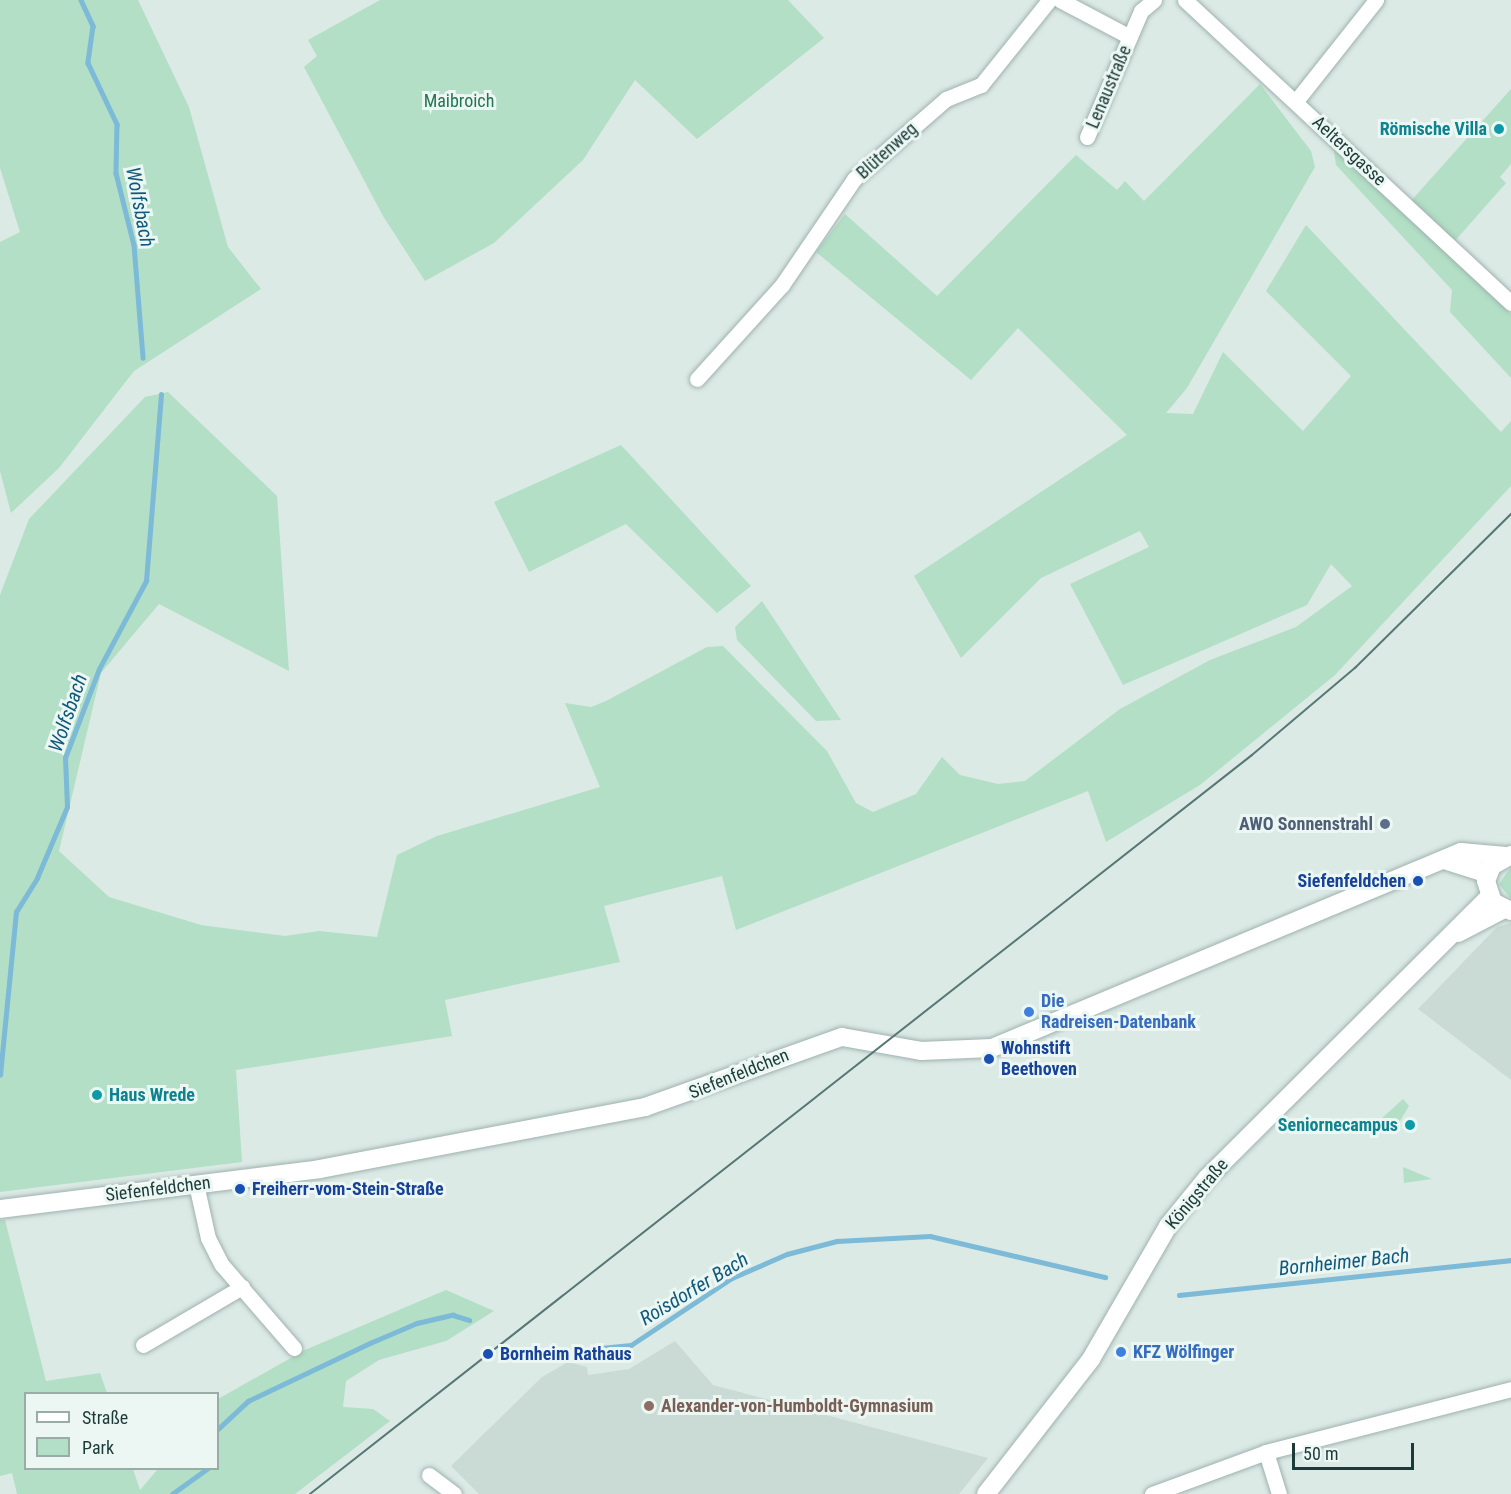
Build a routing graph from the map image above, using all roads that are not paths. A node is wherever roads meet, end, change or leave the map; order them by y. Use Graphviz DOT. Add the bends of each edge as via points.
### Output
graph roads {
  1 [pos="1049,0"];
  2 [pos="1060,0"];
  3 [pos="1154,0"];
  4 [pos="1185,0"];
  5 [pos="1376,0"];
  6 [pos="1130,37"];
  7 [pos="1296,101"];
  8 [pos="1087,137"];
  9 [pos="1511,303"];
  10 [pos="697,379"];
  11 [pos="1508,855"];
  12 [pos="1447,861"];
  13 [pos="1488,874"];
  14 [pos="1490,896"];
  15 [pos="1508,910"];
  16 [pos="1458,933"];
  17 [pos="196,1184"];
  18 [pos="0,1209"];
  19 [pos="243,1287"];
  20 [pos="143,1345"];
  21 [pos="294,1348"];
  22 [pos="1511,1389"];
  23 [pos="1266,1452"];
  24 [pos="429,1475"];
  25 [pos="454,1494"];
  26 [pos="986,1494"];
  27 [pos="1152,1494"];
  28 [pos="1279,1494"];
  1 -- 10 [label="street, Blütenweg" via="981,85 946,99 854,179 782,285"];
  2 -- 6 [label="street, Lenaustraße"];
  3 -- 6 [label="street, Lenaustraße" via="1141,11"];
  4 -- 7 [label="street, Aeltersgasse"];
  5 -- 7 [label="street"];
  6 -- 8 [label="street, Lenaustraße"];
  7 -- 9 [label="street, Aeltersgasse"];
  11 -- 12 [label="street, Siefenfeldchen" via="1472,849"];
  11 -- 13 [label="street"];
  12 -- 13 [label="street"];
  12 -- 17 [label="street, Siefenfeldchen" via="992,1048 921,1051 842,1037 645,1107 320,1168"];
  13 -- 14 [label="street"];
  14 -- 15 [label="street, Königstraße"];
  14 -- 16 [label="street, Königstraße"];
  15 -- 16 [label="street, Königstraße"];
  16 -- 26 [label="street, Königstraße" via="1207,1178 1168,1226 1091,1359"];
  17 -- 18 [label="street, Siefenfeldchen"];
  17 -- 19 [label="street" via="208,1238"];
  19 -- 20 [label="street"];
  19 -- 21 [label="street"];
  22 -- 23 [label="street"];
  23 -- 27 [label="street"];
  23 -- 28 [label="street"];
  24 -- 25 [label="street"];
}
